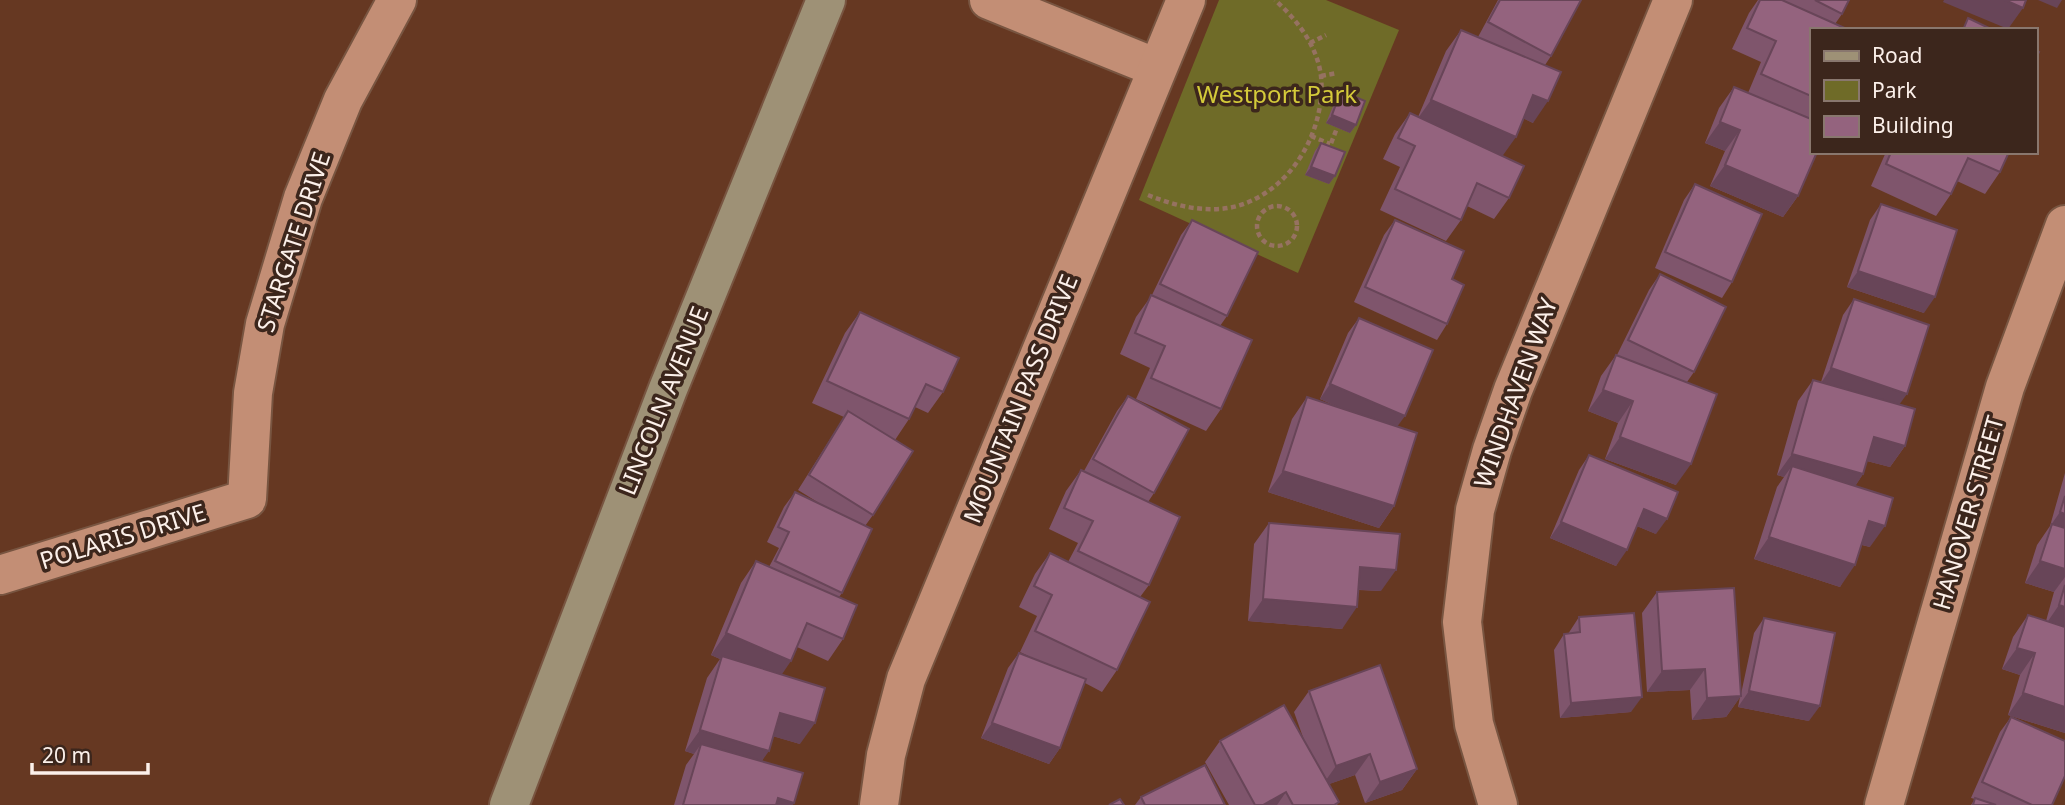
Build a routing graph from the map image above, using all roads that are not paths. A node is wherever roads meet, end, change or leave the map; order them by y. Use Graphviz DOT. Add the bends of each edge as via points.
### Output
graph roads {
  1 [pos="397,0"];
  2 [pos="826,0"];
  3 [pos="989,0"];
  4 [pos="1186,0"];
  5 [pos="1673,0"];
  6 [pos="1157,68"];
  7 [pos="2065,225"];
  8 [pos="247,499"];
  9 [pos="0,575"];
  10 [pos="509,805"];
  11 [pos="879,805"];
  12 [pos="1498,805"];
  13 [pos="1884,805"];
  1 -- 8 [label="street, STARGATE DRIVE" via="343,100 303,198 265,324 253,393"];
  2 -- 10 [label="main road, LINCOLN AVENUE" via="668,389"];
  3 -- 6 [label="street"];
  4 -- 6 [label="street, MOUNTAIN PASS DRIVE"];
  5 -- 12 [label="street, WINDHAVEN WAY" via="1513,390 1475,510 1462,622 1474,724"];
  6 -- 11 [label="street, MOUNTAIN PASS DRIVE" via="906,679 886,755"];
  7 -- 13 [label="street, HANOVER STREET" via="2005,387"];
  8 -- 9 [label="street, POLARIS DRIVE"];
}
